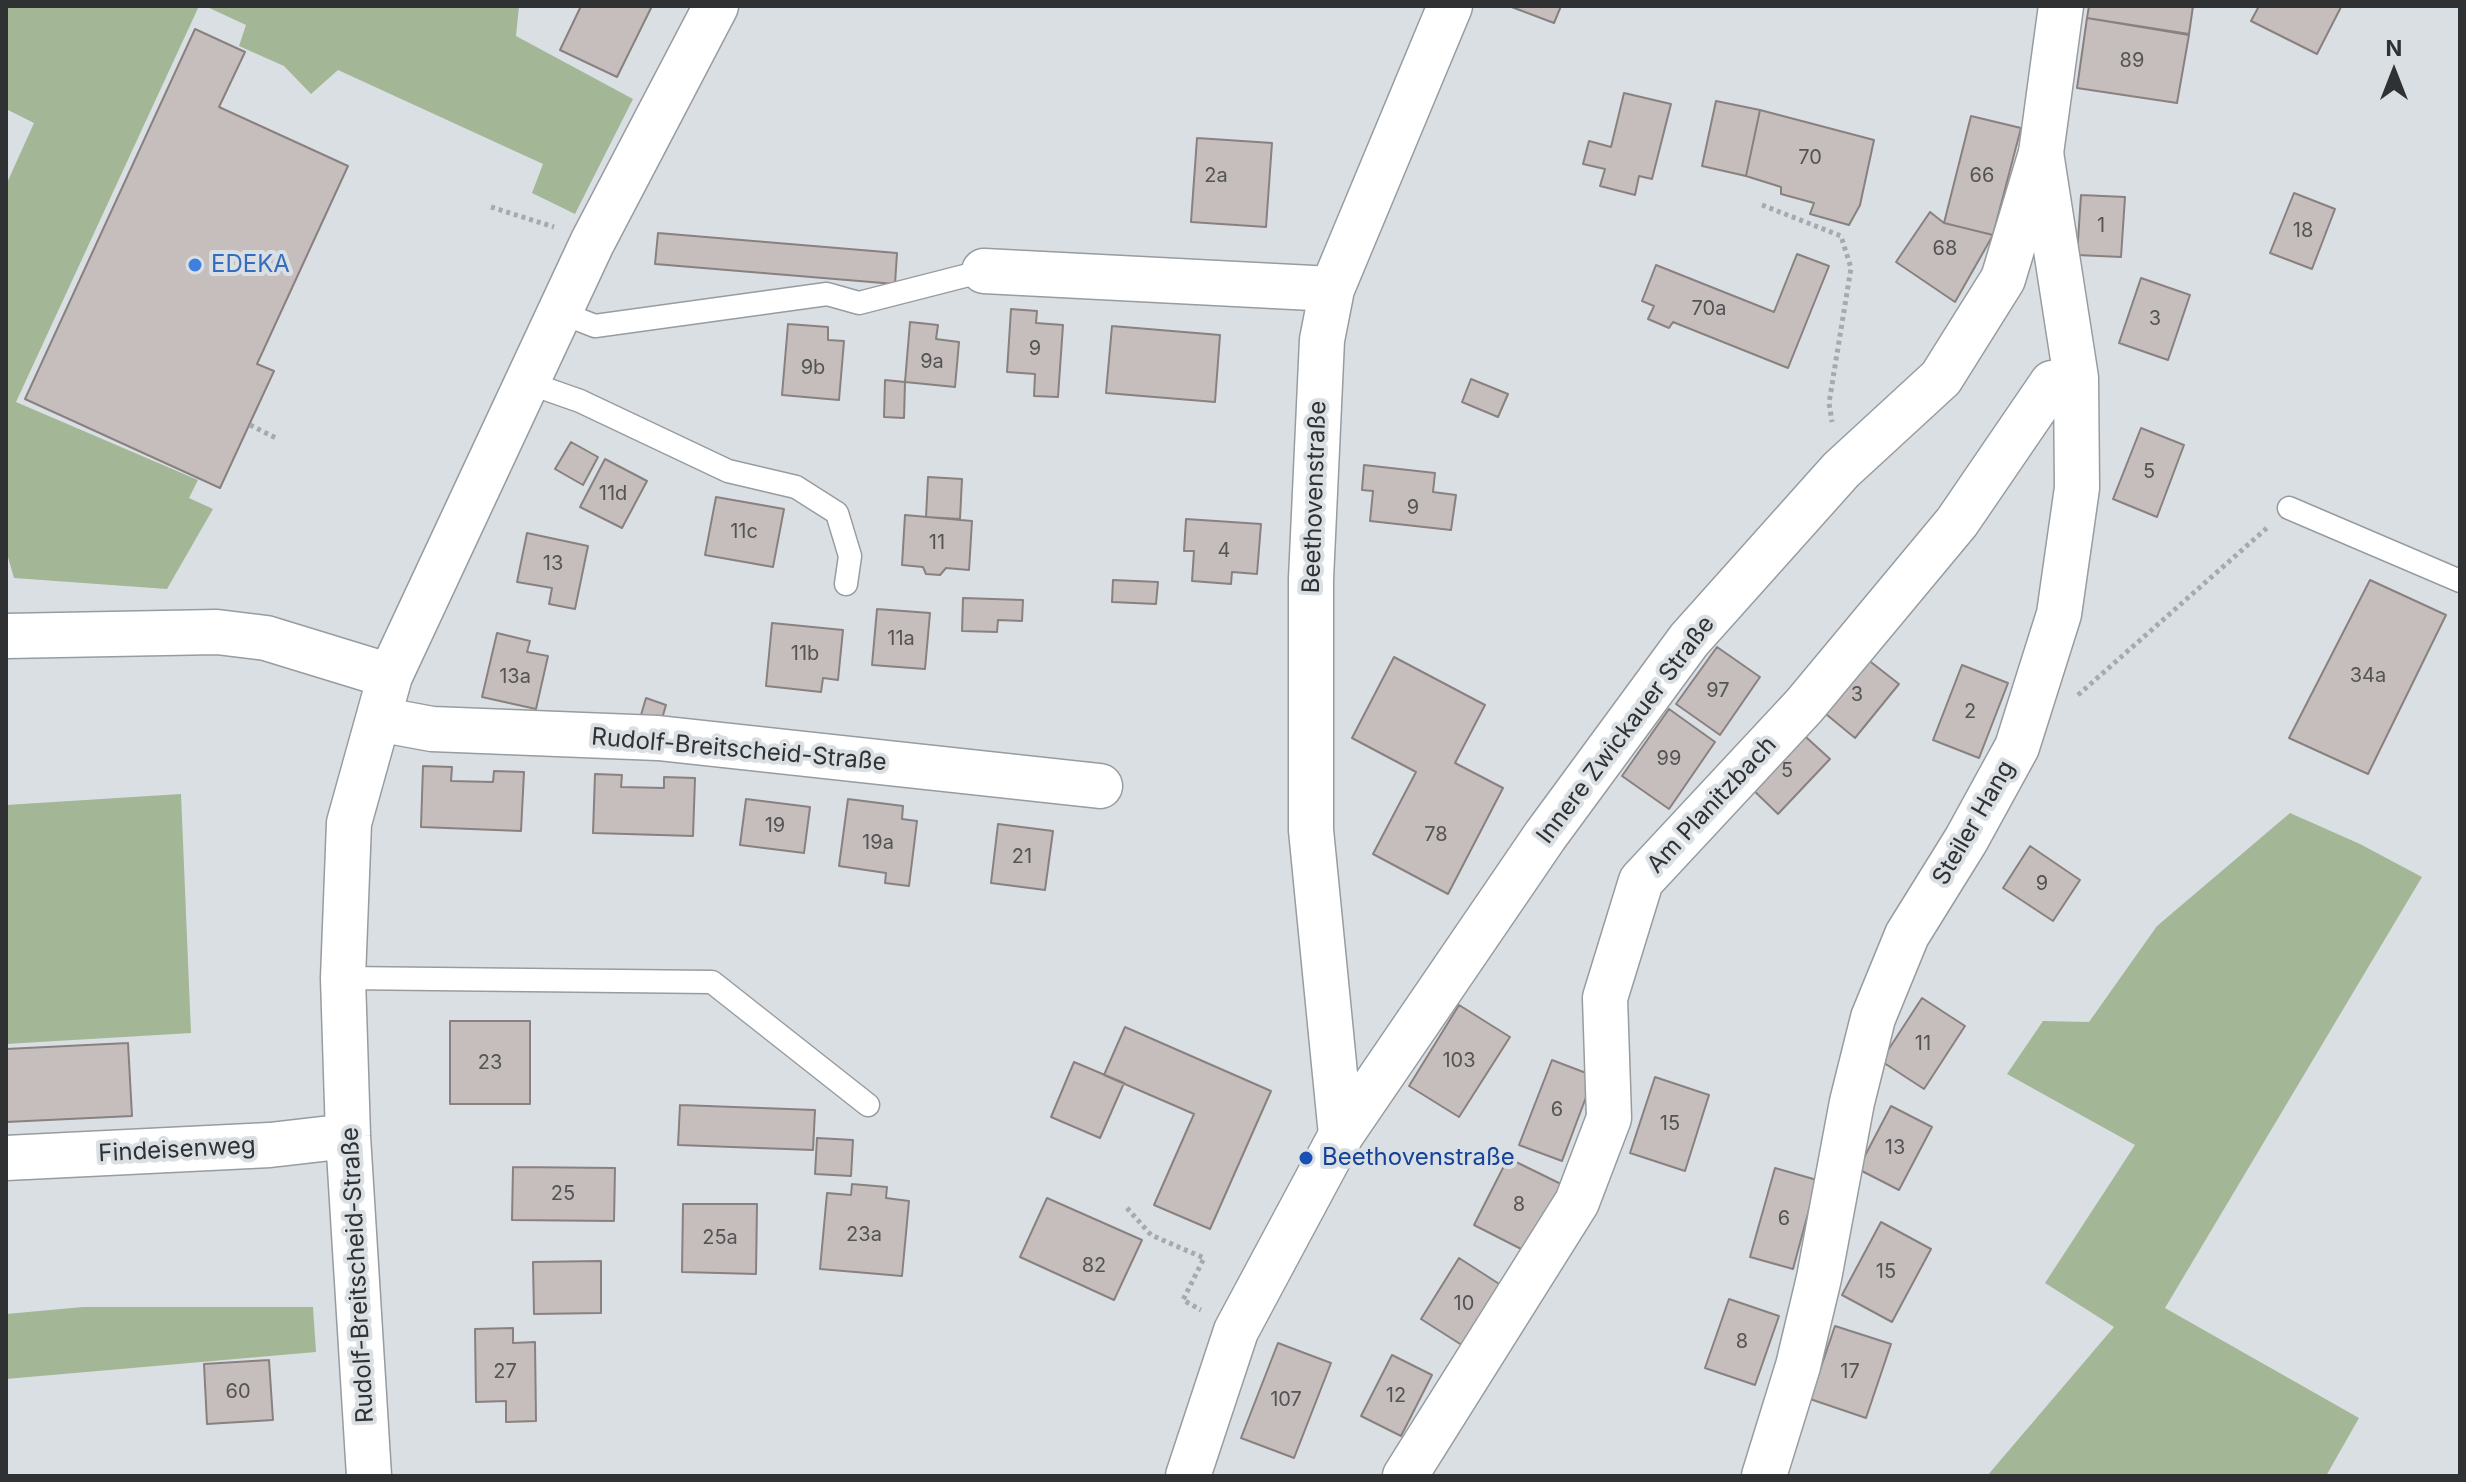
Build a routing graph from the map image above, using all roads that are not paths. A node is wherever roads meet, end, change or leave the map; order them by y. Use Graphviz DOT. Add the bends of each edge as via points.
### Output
graph roads {
  1 [pos="716,6"];
  2 [pos="1450,6"];
  3 [pos="2061,6"];
  4 [pos="2041,153"];
  5 [pos="984,271"];
  6 [pos="1332,289"];
  7 [pos="559,312"];
  8 [pos="2076,378"];
  9 [pos="526,382"];
  10 [pos="2289,508"];
  11 [pos="2460,581"];
  12 [pos="846,584"];
  13 [pos="6,636"];
  14 [pos="390,676"];
  15 [pos="378,719"];
  16 [pos="1100,786"];
  17 [pos="343,978"];
  18 [pos="868,1105"];
  19 [pos="1341,1135"];
  20 [pos="348,1136"];
  21 [pos="6,1158"];
  22 [pos="369,1476"];
  23 [pos="1188,1476"];
  24 [pos="1405,1476"];
  25 [pos="1764,1476"];
  1 -- 7 [label="street, Rudolf-Breitscheid-Straße"];
  2 -- 6 [label="street, Beethovenstraße"];
  3 -- 4 [label="street, Innere Zwickauer Straße"];
  4 -- 8 [label="street, Steiler Hang"];
  4 -- 19 [label="street, Innere Zwickauer Straße" via="2003,279 1941,378 1841,470 1689,640 1545,836"];
  5 -- 6 [label="street"];
  5 -- 7 [label="lane" via="859,303 827,294 595,326"];
  6 -- 19 [label="street, Beethovenstraße" via="1322,340 1311,579 1311,830"];
  7 -- 9 [label="street, Rudolf-Breitscheid-Straße"];
  8 -- 24 [label="street, Am Planitzbach" via="2052,383 1947,535 1804,706 1641,881 1605,998 1609,1118 1577,1202"];
  8 -- 25 [label="street, Steiler Hang" via="2077,488 2059,614 2017,747 1907,935 1873,1018 1819,1278"];
  9 -- 12 [label="lane" via="580,401 728,471 796,487 837,513 850,556"];
  9 -- 14 [label="street, Rudolf-Breitscheid-Straße"];
  10 -- 11 [label="lane"];
  13 -- 14 [label="street" via="217,632 266,638"];
  14 -- 15 [label="street, Rudolf-Breitscheid-Straße"];
  15 -- 16 [label="street, Rudolf-Breitscheid-Straße" via="432,729 658,738"];
  15 -- 17 [label="street, Rudolf-Breitscheid-Straße" via="349,823"];
  17 -- 18 [label="lane" via="712,982"];
  17 -- 20 [label="street, Rudolf-Breitscheid-Straße"];
  19 -- 23 [label="street, Innere Zwickauer Straße" via="1236,1331"];
  20 -- 21 [label="street, Findeisenweg"];
  20 -- 22 [label="street, Rudolf-Breitscheid-Straße"];
}
